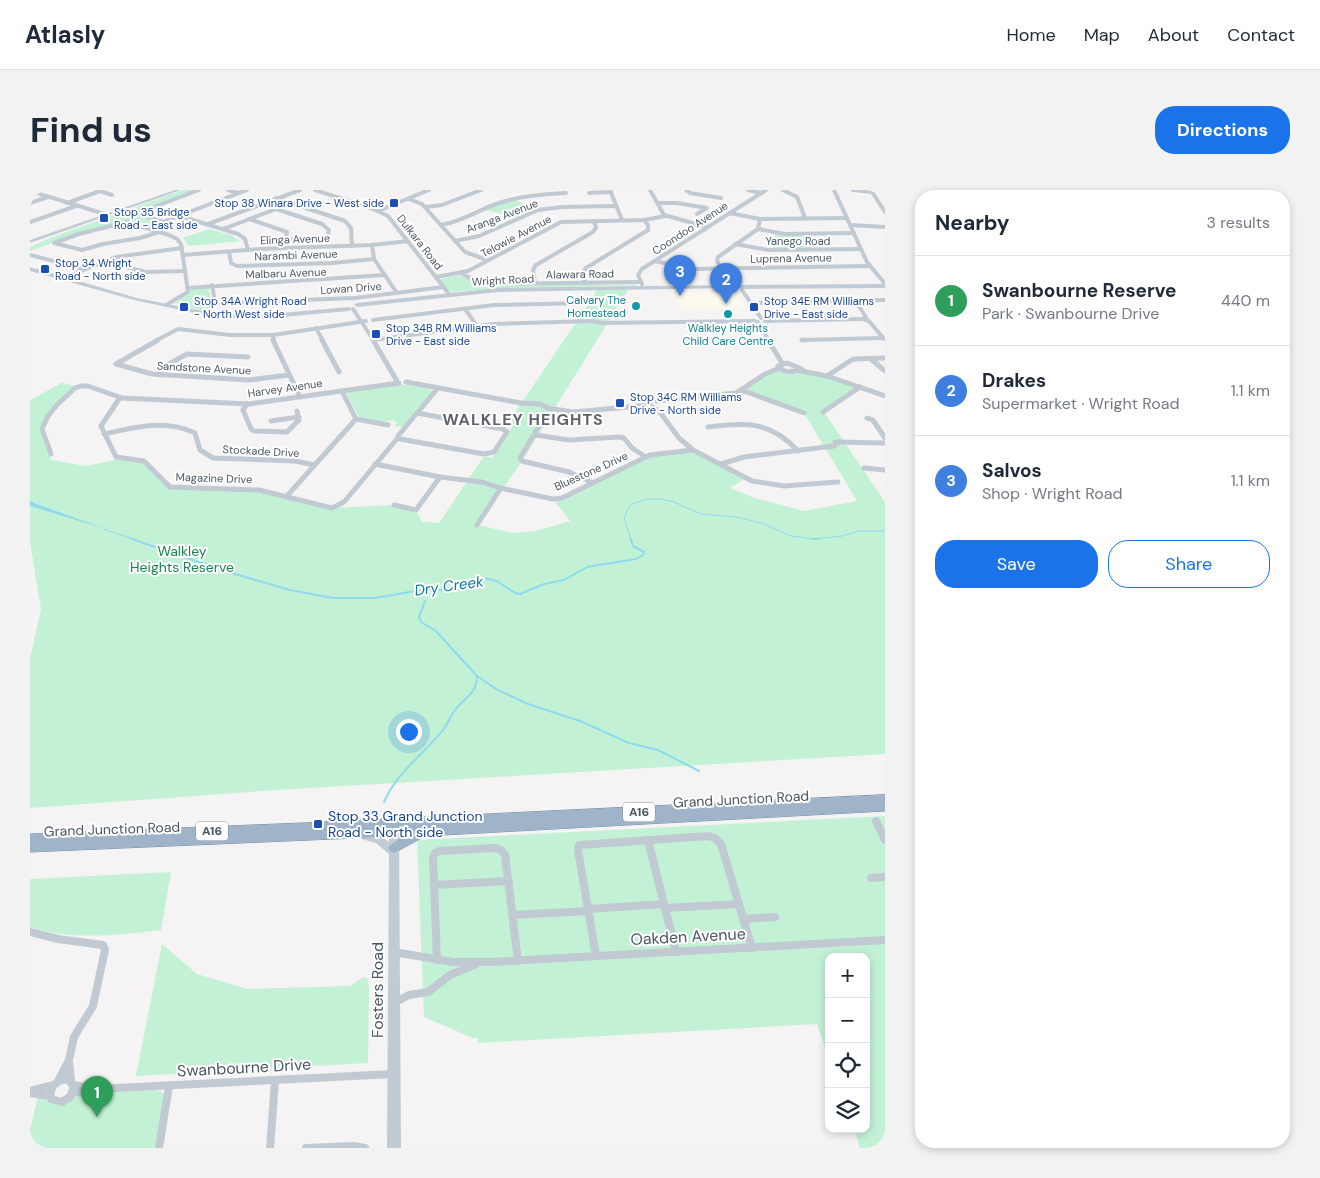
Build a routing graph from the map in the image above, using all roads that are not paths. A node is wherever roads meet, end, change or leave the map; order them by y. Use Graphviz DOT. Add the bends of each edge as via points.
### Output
graph roads {
  1 [pos="179,190"];
  2 [pos="200,190"];
  3 [pos="228,190"];
  4 [pos="247,190"];
  5 [pos="300,190"];
  6 [pos="315,190"];
  7 [pos="429,190"];
  8 [pos="481,190"];
  9 [pos="650,190"];
  10 [pos="686,190"];
  11 [pos="748,190"];
  12 [pos="766,190"];
  13 [pos="783,190"];
  14 [pos="834,190"];
  15 [pos="853,190"];
  16 [pos="880,190"];
  17 [pos="30,191"];
  18 [pos="98,191"];
  19 [pos="610,191"];
  20 [pos="565,192"];
  21 [pos="239,193"];
  22 [pos="588,193"];
  23 [pos="761,193"];
  24 [pos="112,195"];
  25 [pos="48,197"];
  26 [pos="276,198"];
  27 [pos="721,198"];
  28 [pos="885,198"];
  29 [pos="409,199"];
  30 [pos="30,203"];
  31 [pos="67,203"];
  32 [pos="657,203"];
  33 [pos="77,206"];
  34 [pos="616,206"];
  35 [pos="425,207"];
  36 [pos="570,207"];
  37 [pos="378,210"];
  38 [pos="885,212"];
  39 [pos="729,213"];
  40 [pos="697,214"];
  41 [pos="108,216"];
  42 [pos="180,216"];
  43 [pos="666,216"];
  44 [pos="805,218"];
  45 [pos="847,218"];
  46 [pos="249,219"];
  47 [pos="760,219"];
  48 [pos="622,220"];
  49 [pos="644,220"];
  50 [pos="594,221"];
  51 [pos="30,222"];
  52 [pos="163,222"];
  53 [pos="208,224"];
  54 [pos="440,224"];
  55 [pos="850,225"];
  56 [pos="707,227"];
  57 [pos="885,227"];
  58 [pos="147,228"];
  59 [pos="223,229"];
  60 [pos="758,229"];
  61 [pos="158,232"];
  62 [pos="854,233"];
  63 [pos="328,237"];
  64 [pos="303,238"];
  65 [pos="286,239"];
  66 [pos="294,239"];
  67 [pos="333,239"];
  68 [pos="277,240"];
  69 [pos="408,241"];
  70 [pos="454,241"];
  71 [pos="31,243"];
  72 [pos="735,244"];
  73 [pos="372,245"];
  74 [pos="352,246"];
  75 [pos="182,248"];
  76 [pos="861,249"];
  77 [pos="248,250"];
  78 [pos="229,252"];
  79 [pos="30,255"];
  80 [pos="183,256"];
  81 [pos="374,259"];
  82 [pos="487,260"];
  83 [pos="654,261"];
  84 [pos="102,262"];
  85 [pos="870,266"];
  86 [pos="30,267"];
  87 [pos="722,268"];
  88 [pos="85,269"];
  89 [pos="185,271"];
  90 [pos="461,273"];
  91 [pos="385,275"];
  92 [pos="877,275"];
  93 [pos="885,275"];
  94 [pos="436,277"];
  95 [pos="66,278"];
  96 [pos="535,283"];
  97 [pos="585,283"];
  98 [pos="212,285"];
  99 [pos="851,285"];
  100 [pos="642,286"];
  101 [pos="797,286"];
  102 [pos="885,286"];
  103 [pos="444,287"];
  104 [pos="776,287"];
  105 [pos="188,288"];
  106 [pos="739,290"];
  107 [pos="397,293"];
  108 [pos="449,294"];
  109 [pos="885,300"];
  110 [pos="856,302"];
  111 [pos="587,303"];
  112 [pos="756,303"];
  113 [pos="166,305"];
  114 [pos="354,307"];
  115 [pos="465,309"];
  116 [pos="272,316"];
  117 [pos="863,319"];
  118 [pos="373,320"];
  119 [pos="759,320"];
  120 [pos="364,322"];
  121 [pos="477,326"];
  122 [pos="316,328"];
  123 [pos="273,335"];
  124 [pos="884,339"];
  125 [pos="375,340"];
  126 [pos="802,340"];
  127 [pos="248,357"];
  128 [pos="885,358"];
  129 [pos="871,359"];
  130 [pos="783,366"];
  131 [pos="797,369"];
  132 [pos="885,371"];
  133 [pos="339,372"];
  134 [pos="161,375"];
  135 [pos="289,375"];
  136 [pos="827,376"];
  137 [pos="400,382"];
  138 [pos="860,387"];
  139 [pos="437,389"];
  140 [pos="741,390"];
  141 [pos="342,391"];
  142 [pos="885,396"];
  143 [pos="300,397"];
  144 [pos="122,398"];
  145 [pos="247,404"];
  146 [pos="649,405"];
  147 [pos="658,405"];
  148 [pos="297,412"];
  149 [pos="824,412"];
  150 [pos="417,413"];
  151 [pos="804,413"];
  152 [pos="299,417"];
  153 [pos="866,418"];
  154 [pos="356,419"];
  155 [pos="270,421"];
  156 [pos="388,424"];
  157 [pos="540,426"];
  158 [pos="708,427"];
  159 [pos="617,429"];
  160 [pos="104,434"];
  161 [pos="536,435"];
  162 [pos="620,437"];
  163 [pos="398,438"];
  164 [pos="885,438"];
  165 [pos="885,443"];
  166 [pos="693,450"];
  167 [pos="798,451"];
  168 [pos="51,454"];
  169 [pos="646,457"];
  170 [pos="375,464"];
  171 [pos="722,464"];
  172 [pos="314,465"];
  173 [pos="864,468"];
  174 [pos="885,470"];
  175 [pos="440,477"];
  176 [pos="838,482"];
  177 [pos="593,483"];
  178 [pos="499,487"];
  179 [pos="286,497"];
  180 [pos="394,505"];
  181 [pos="477,525"];
  182 [pos="885,799"];
  183 [pos="885,807"];
  184 [pos="876,821"];
  185 [pos="394,828"];
  186 [pos="423,831"];
  187 [pos="358,834"];
  188 [pos="30,839"];
  189 [pos="648,840"];
  190 [pos="885,840"];
  191 [pos="30,847"];
  192 [pos="394,850"];
  193 [pos="885,877"];
  194 [pos="871,878"];
  195 [pos="508,882"];
  196 [pos="434,885"];
  197 [pos="739,904"];
  198 [pos="664,906"];
  199 [pos="588,910"];
  200 [pos="512,915"];
  201 [pos="776,918"];
  202 [pos="743,919"];
  203 [pos="30,932"];
  204 [pos="885,940"];
  205 [pos="752,948"];
  206 [pos="394,952"];
  207 [pos="676,952"];
  208 [pos="596,956"];
  209 [pos="437,960"];
  210 [pos="518,960"];
  211 [pos="492,962"];
  212 [pos="394,1003"];
  213 [pos="69,1060"];
  214 [pos="393,1074"];
  215 [pos="274,1080"];
  216 [pos="55,1083"];
  217 [pos="72,1086"];
  218 [pos="169,1086"];
  219 [pos="30,1092"];
  220 [pos="50,1096"];
  221 [pos="159,1148"];
  222 [pos="270,1148"];
  223 [pos="306,1148"];
  224 [pos="365,1148"];
  225 [pos="394,1148"];
  1 -- 41 [label="main road"];
  2 -- 52 [label="street" via="138,213"];
  3 -- 21 [label="street"];
  4 -- 21 [label="street"];
  5 -- 26 [label="street"];
  6 -- 37 [label="street, Dulkara Road"];
  7 -- 29 [label="street"];
  8 -- 35 [label="street" via="442,205"];
  9 -- 32 [label="street"];
  10 -- 27 [label="street"];
  11 -- 23 [label="street"];
  12 -- 23 [label="street, Coondoo Avenue"];
  13 -- 44 [label="street" via="796,195"];
  14 -- 45 [label="street"];
  15 -- 38 [label="street" via="872,192"];
  16 -- 28 [label="main road"];
  17 -- 25 [label="street"];
  18 -- 24 [label="street"];
  18 -- 31 [label="street"];
  19 -- 22 [label="street"];
  19 -- 34 [label="street"];
  20 -- 36 [label="street"];
  20 -- 54 [label="street" via="511,200 459,221"];
  21 -- 42 [label="street"];
  23 -- 39 [label="street, Coondoo Avenue"];
  25 -- 30 [label="street"];
  25 -- 31 [label="street"];
  26 -- 53 [label="street"];
  26 -- 74 [label="street" via="345,222 351,228"];
  29 -- 35 [label="street"];
  29 -- 37 [label="street"];
  31 -- 33 [label="street"];
  32 -- 40 [label="street" via="707,209"];
  32 -- 43 [label="street"];
  33 -- 41 [label="street"];
  33 -- 51 [label="street"];
  34 -- 36 [label="street, Aranga Avenue"];
  34 -- 48 [label="street"];
  35 -- 54 [label="street"];
  36 -- 70 [label="street, Aranga Avenue" via="531,212 477,237"];
  37 -- 69 [label="street, Dulkara Road" via="390,217"];
  39 -- 47 [label="street"];
  39 -- 56 [label="street, Coondoo Avenue"];
  41 -- 71 [label="main road"];
  42 -- 52 [label="street"];
  42 -- 53 [label="street"];
  43 -- 49 [label="street, Telowie Avenue"];
  43 -- 56 [label="street"];
  44 -- 45 [label="street"];
  44 -- 47 [label="street"];
  45 -- 55 [label="street"];
  46 -- 59 [label="street"];
  46 -- 63 [label="street" via="280,210 326,226"];
  46 -- 65 [label="street" via="287,232"];
  47 -- 60 [label="street"];
  48 -- 49 [label="street, Telowie Avenue"];
  48 -- 50 [label="street, Telowie Avenue"];
  49 -- 97 [label="street" via="648,230 586,268 583,272"];
  50 -- 82 [label="street, Telowie Avenue" via="559,223"];
  50 -- 96 [label="street" via="596,229 593,232 536,265 533,270"];
  52 -- 58 [label="street"];
  53 -- 59 [label="street"];
  54 -- 70 [label="street"];
  55 -- 57 [label="street"];
  55 -- 62 [label="street"];
  56 -- 83 [label="street, Coondoo Avenue"];
  58 -- 61 [label="street"];
  58 -- 61 [label="street" via="128,222 79,234 55,244 82,250"];
  59 -- 77 [label="street" via="243,237"];
  60 -- 62 [label="street" via="784,234"];
  60 -- 72 [label="street"];
  61 -- 75 [label="street" via="177,239"];
  62 -- 76 [label="street"];
  63 -- 64 [label="street"];
  63 -- 67 [label="street"];
  65 -- 66 [label="street"];
  65 -- 68 [label="street"];
  69 -- 73 [label="street, Elinga Avenue"];
  69 -- 94 [label="street, Dulkara Road"];
  70 -- 82 [label="street" via="465,252"];
  72 -- 76 [label="street, Yanego Road" via="771,250"];
  72 -- 87 [label="street" via="718,258"];
  73 -- 74 [label="street, Elinga Avenue"];
  73 -- 81 [label="street"];
  74 -- 77 [label="street, Elinga Avenue"];
  75 -- 80 [label="street"];
  75 -- 84 [label="street" via="127,254"];
  76 -- 85 [label="street"];
  77 -- 78 [label="street, Elinga Avenue"];
  78 -- 80 [label="street, Elinga Avenue"];
  78 -- 81 [label="street, Narambi Avenue" via="231,264 237,266"];
  79 -- 88 [label="street"];
  80 -- 89 [label="street"];
  81 -- 91 [label="street"];
  82 -- 90 [label="street, Telowie Avenue"];
  83 -- 87 [label="street, Luprena Avenue" via="684,268"];
  83 -- 100 [label="street, Coondoo Avenue" via="639,271"];
  84 -- 88 [label="street"];
  84 -- 89 [label="street" via="148,273"];
  85 -- 87 [label="street, Luprena Avenue"];
  85 -- 92 [label="street"];
  86 -- 95 [label="main road, Wright Road"];
  88 -- 95 [label="street"];
  89 -- 105 [label="street"];
  90 -- 94 [label="street, Telowie Avenue"];
  90 -- 96 [label="street, Alawara Road" via="487,283"];
  91 -- 98 [label="street, Malbaru Avenue" via="342,280"];
  91 -- 107 [label="street"];
  92 -- 93 [label="street"];
  92 -- 102 [label="street"];
  94 -- 103 [label="street, Dulkara Road"];
  95 -- 113 [label="main road, Wright Road"];
  96 -- 97 [label="street, Alawara Road"];
  97 -- 100 [label="street, Alawara Road"];
  98 -- 105 [label="street, Malbaru Avenue"];
  98 -- 107 [label="street, Lowan Drive" via="218,302 350,298"];
  99 -- 101 [label="main road, Wright Road"];
  99 -- 102 [label="main road, Wright Road"];
  100 -- 106 [label="main road, Wright Road"];
  100 -- 108 [label="main road, Wright Road"];
  101 -- 104 [label="main road, Wright Road"];
  101 -- 106 [label="main road, Wright Road"];
  103 -- 107 [label="street, Lowan Drive"];
  103 -- 108 [label="street, Dulkara Road"];
  104 -- 106 [label="main road"];
  105 -- 113 [label="street" via="186,295"];
  106 -- 119 [label="street"];
  106 -- 119 [label="street"];
  108 -- 114 [label="main road, Wright Road"];
  109 -- 110 [label="street"];
  110 -- 112 [label="street"];
  110 -- 117 [label="street" via="866,317"];
  111 -- 115 [label="street" via="494,305"];
  113 -- 116 [label="main road, Wright Road" via="227,317"];
  114 -- 116 [label="main road, Wright Road"];
  114 -- 120 [label="street"];
  115 -- 118 [label="street"];
  115 -- 121 [label="street"];
  117 -- 119 [label="street"];
  117 -- 124 [label="street" via="869,320"];
  119 -- 121 [label="street" via="497,323"];
  119 -- 130 [label="street"];
  120 -- 122 [label="street"];
  120 -- 125 [label="street"];
  121 -- 125 [label="street"];
  122 -- 123 [label="street"];
  122 -- 133 [label="street"];
  123 -- 134 [label="street, Sandstone Avenue" via="230,335 178,329 117,362 118,366"];
  123 -- 135 [label="street"];
  124 -- 126 [label="street"];
  125 -- 137 [label="street" via="395,379"];
  127 -- 134 [label="street" via="188,354 167,365"];
  128 -- 129 [label="street"];
  129 -- 132 [label="street"];
  129 -- 136 [label="street" via="853,359"];
  130 -- 131 [label="street"];
  130 -- 131 [label="street"];
  130 -- 140 [label="street"];
  131 -- 136 [label="street"];
  134 -- 135 [label="street, Sandstone Avenue" via="249,380"];
  135 -- 143 [label="street"];
  136 -- 138 [label="street"];
  137 -- 139 [label="street, Harvey Avenue"];
  137 -- 141 [label="street, Harvey Avenue"];
  138 -- 142 [label="street"];
  138 -- 149 [label="street"];
  139 -- 146 [label="street, Harvey Avenue" via="573,412"];
  139 -- 150 [label="street"];
  140 -- 147 [label="street, Harvey Avenue"];
  140 -- 151 [label="street"];
  141 -- 143 [label="street, Harvey Avenue"];
  141 -- 154 [label="street"];
  143 -- 145 [label="street, Harvey Avenue"];
  144 -- 145 [label="street, Harvey Avenue"];
  144 -- 160 [label="street" via="102,422"];
  144 -- 168 [label="street, Harvey Avenue" via="88,386 75,388 48,416 42,429"];
  145 -- 152 [label="street" via="243,410 254,431 287,432"];
  146 -- 147 [label="street"];
  146 -- 147 [label="street, Harvey Avenue" via="651,400"];
  147 -- 166 [label="street" via="670,428"];
  148 -- 152 [label="street"];
  150 -- 163 [label="street"];
  150 -- 163 [label="street" via="507,432 494,452 484,454"];
  152 -- 155 [label="street"];
  153 -- 164 [label="street" via="874,420"];
  154 -- 156 [label="street"];
  154 -- 172 [label="street"];
  157 -- 161 [label="street"];
  158 -- 167 [label="street" via="739,422 753,424 787,437"];
  159 -- 162 [label="street"];
  160 -- 172 [label="street, Stockade Drive" via="150,425 178,426 195,433 200,450 213,458 295,461"];
  160 -- 179 [label="street, Magazine Drive" via="116,457 144,461 170,487 259,490"];
  161 -- 162 [label="street" via="569,440"];
  161 -- 177 [label="street" via="520,458 522,461 569,472"];
  162 -- 169 [label="street"];
  163 -- 170 [label="street"];
  165 -- 167 [label="street" via="839,442"];
  166 -- 169 [label="street, Bluestone Drive"];
  166 -- 171 [label="street"];
  167 -- 171 [label="street" via="744,457"];
  169 -- 177 [label="street, Bluestone Drive"];
  170 -- 175 [label="street, Bluestone Drive"];
  170 -- 179 [label="street, Magazine Drive" via="344,502 332,508"];
  171 -- 176 [label="street" via="752,481 767,484"];
  172 -- 179 [label="street"];
  173 -- 174 [label="street"];
  175 -- 178 [label="street, Bluestone Drive"];
  175 -- 180 [label="street" via="416,510"];
  177 -- 178 [label="street, Bluestone Drive" via="553,499"];
  178 -- 181 [label="street"];
  182 -- 185 [label="highway, Grand Junction Road / A16"];
  183 -- 186 [label="highway, Grand Junction Road / A16"];
  184 -- 190 [label="street"];
  185 -- 186 [label="highway, Grand Junction Road / A16"];
  185 -- 187 [label="highway, Grand Junction Road / A16"];
  185 -- 188 [label="highway, Grand Junction Road / A16"];
  185 -- 192 [label="main road, Fosters Road"];
  186 -- 192 [label="highway"];
  187 -- 191 [label="highway, Grand Junction Road / A16"];
  187 -- 192 [label="main road" via="379,840"];
  189 -- 197 [label="street" via="715,838 721,844"];
  189 -- 198 [label="street"];
  189 -- 199 [label="street" via="579,845"];
  192 -- 206 [label="main road, Fosters Road"];
  193 -- 194 [label="street"];
  195 -- 196 [label="street"];
  195 -- 196 [label="street" via="506,854 495,848 435,853"];
  195 -- 200 [label="street"];
  196 -- 209 [label="street"];
  197 -- 198 [label="street"];
  197 -- 202 [label="street"];
  198 -- 199 [label="street"];
  198 -- 207 [label="street"];
  199 -- 200 [label="street"];
  199 -- 208 [label="street"];
  200 -- 210 [label="street"];
  201 -- 202 [label="street"];
  202 -- 205 [label="street"];
  203 -- 213 [label="street" via="64,940 94,942 103,945 105,950 93,1006 74,1037"];
  204 -- 205 [label="street, Oakden Avenue"];
  205 -- 207 [label="street, Oakden Avenue"];
  206 -- 209 [label="street"];
  206 -- 212 [label="main road, Fosters Road"];
  207 -- 208 [label="street, Oakden Avenue"];
  208 -- 210 [label="street, Oakden Avenue"];
  209 -- 211 [label="street"];
  210 -- 211 [label="street, Oakden Avenue"];
  211 -- 212 [label="street" via="472,965 450,975 428,992 409,995"];
  212 -- 214 [label="main road, Fosters Road"];
  213 -- 216 [label="street"];
  213 -- 217 [label="street"];
  214 -- 215 [label="street, Swanbourne Drive"];
  214 -- 225 [label="main road, Fosters Road"];
  215 -- 218 [label="street, Swanbourne Drive"];
  215 -- 222 [label="street"];
  216 -- 217 [label="street" via="65,1079"];
  216 -- 219 [label="street"];
  216 -- 220 [label="street"];
  217 -- 218 [label="street, Swanbourne Drive" via="96,1089"];
  217 -- 220 [label="street" via="66,1100 58,1102"];
  218 -- 221 [label="street"];
  219 -- 220 [label="street"];
  223 -- 224 [label="street"];
}
